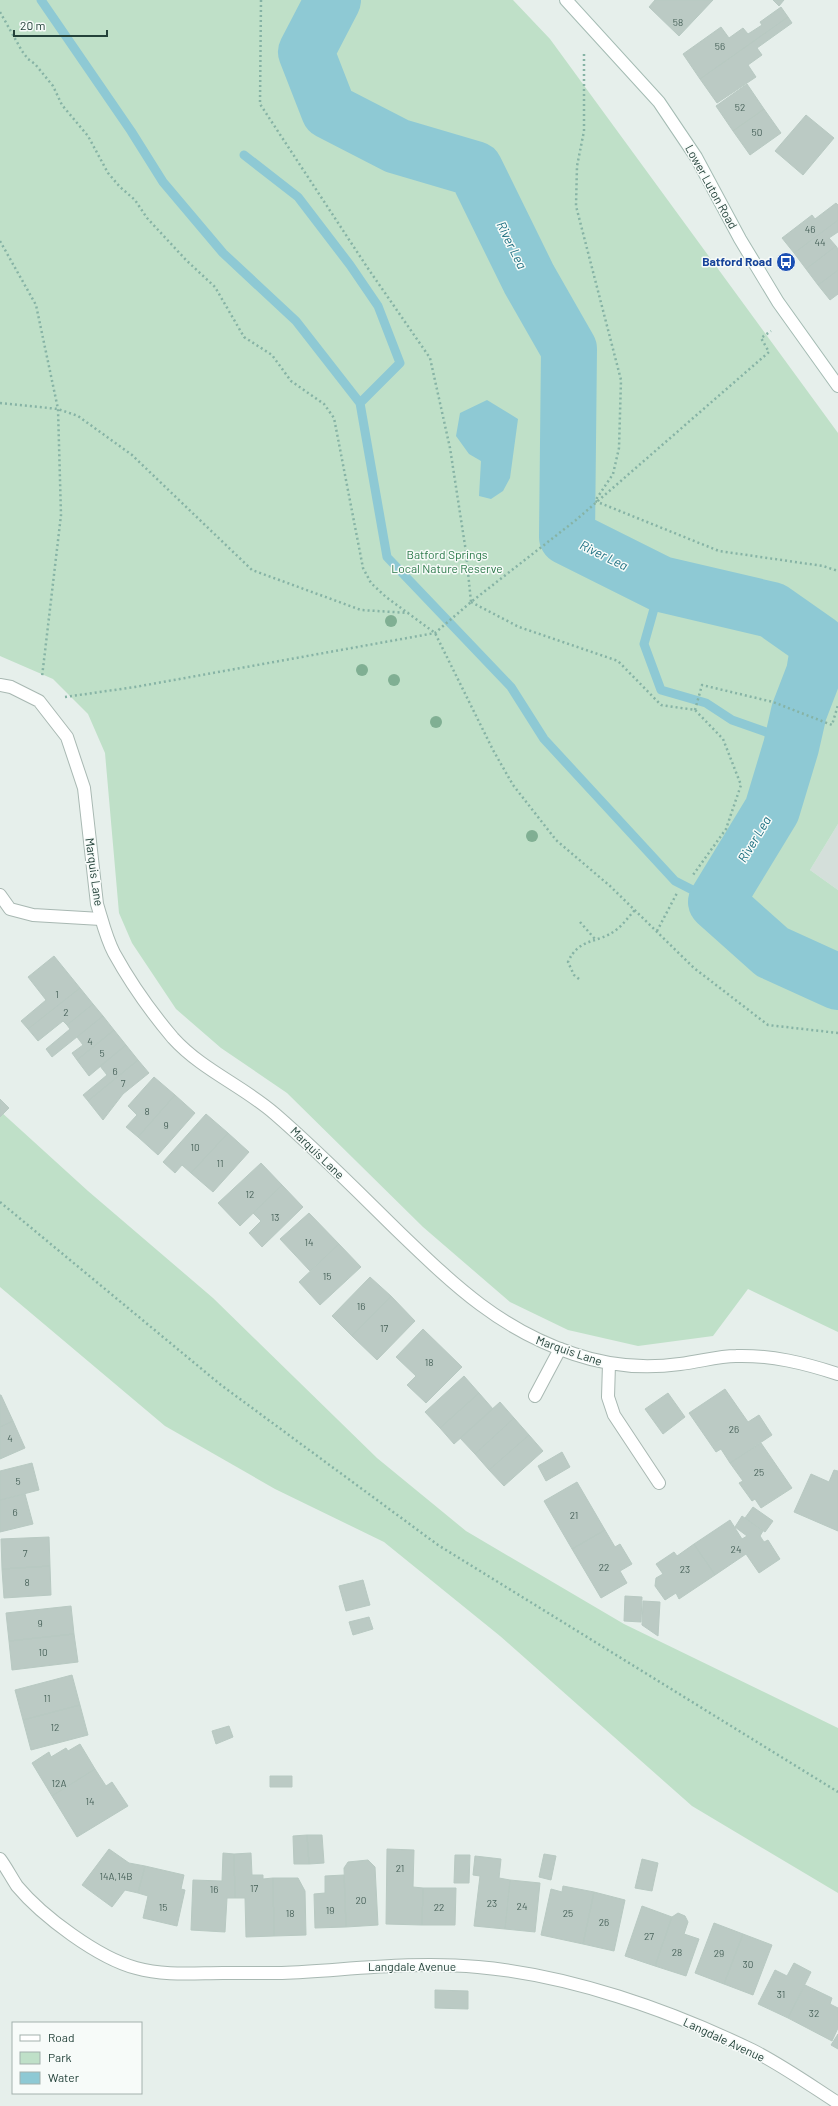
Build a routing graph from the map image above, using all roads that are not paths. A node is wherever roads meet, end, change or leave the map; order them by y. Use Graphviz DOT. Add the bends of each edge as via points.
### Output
graph roads {
  1 [pos="566,0"];
  2 [pos="838,386"];
  3 [pos="0,684"];
  4 [pos="0,895"];
  5 [pos="101,919"];
  6 [pos="560,1349"];
  7 [pos="609,1364"];
  8 [pos="838,1374"];
  9 [pos="535,1396"];
  10 [pos="659,1483"];
  11 [pos="0,1859"];
  12 [pos="838,2103"];
  1 -- 2 [label="street, Lower Luton Road" via="659,102 696,157 740,239 790,319"];
  3 -- 5 [label="street, Marquis Lane" via="39,701 67,737 84,788 96,897"];
  4 -- 5 [label="street" via="10,909 33,915"];
  5 -- 6 [label="street, Marquis Lane" via="113,951 149,1007 197,1061 263,1103 449,1280 486,1311 527,1336"];
  6 -- 7 [label="street, Marquis Lane"];
  6 -- 9 [label="street"];
  7 -- 8 [label="street, Marquis Lane" via="637,1367 734,1356 770,1357 804,1363"];
  7 -- 10 [label="street" via="608,1397 614,1415"];
  11 -- 12 [label="street, Langdale Avenue" via="17,1886 47,1916 106,1955 136,1968 176,1973 281,1973 404,1964 478,1967 538,1976 612,1995 689,2023 754,2051"];
}
